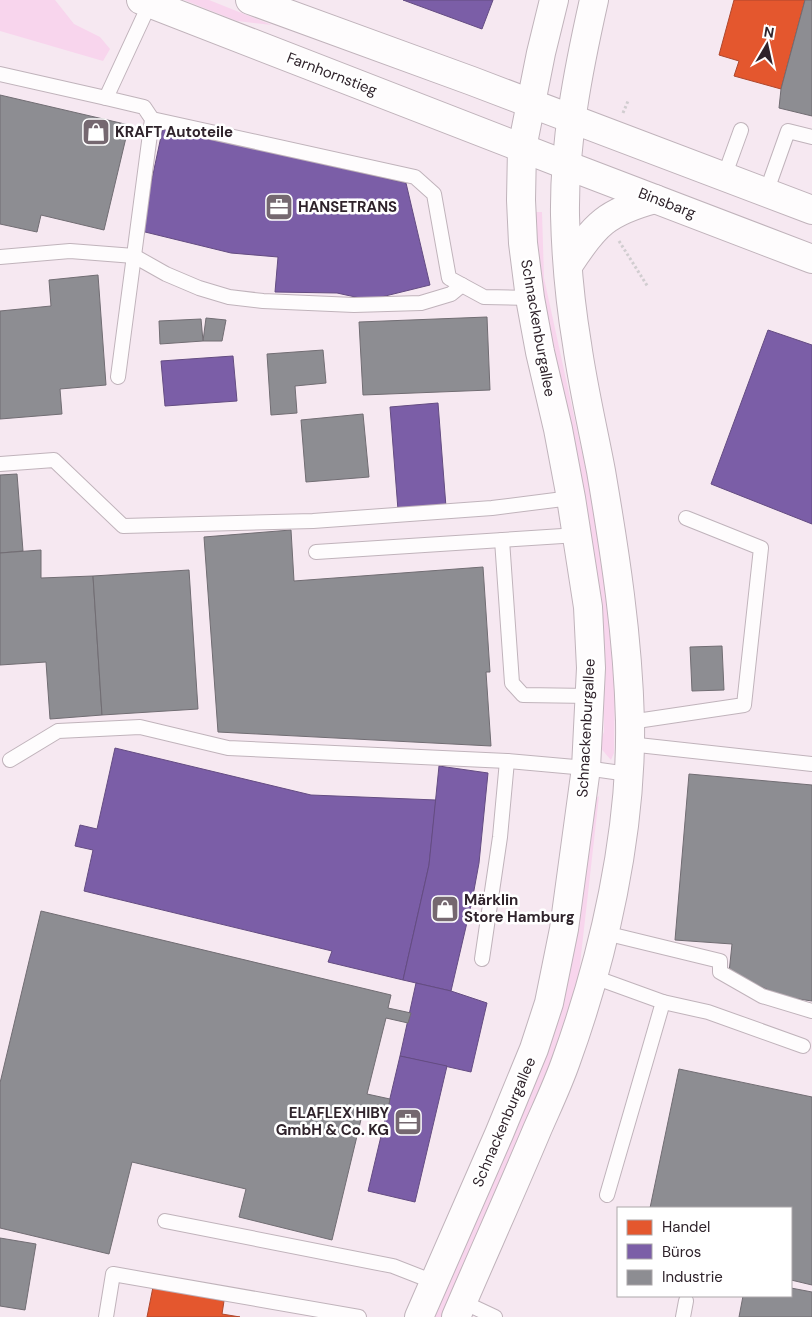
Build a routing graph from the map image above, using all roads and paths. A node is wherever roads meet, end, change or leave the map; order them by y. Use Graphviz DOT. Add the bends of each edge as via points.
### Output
graph roads {
  1 [pos="250,0"];
  2 [pos="554,0"];
  3 [pos="594,0"];
  4 [pos="145,2"];
  5 [pos="0,74"];
  6 [pos="106,98"];
  7 [pos="628,101"];
  8 [pos="531,103"];
  9 [pos="623,114"];
  10 [pos="152,119"];
  11 [pos="571,119"];
  12 [pos="741,130"];
  13 [pos="812,137"];
  14 [pos="522,148"];
  15 [pos="566,165"];
  16 [pos="724,177"];
  17 [pos="766,193"];
  18 [pos="655,199"];
  19 [pos="812,210"];
  20 [pos="617,238"];
  21 [pos="134,256"];
  22 [pos="0,257"];
  23 [pos="812,259"];
  24 [pos="568,266"];
  25 [pos="462,285"];
  26 [pos="648,286"];
  27 [pos="530,298"];
  28 [pos="118,377"];
  29 [pos="0,464"];
  30 [pos="571,498"];
  31 [pos="686,518"];
  32 [pos="578,535"];
  33 [pos="502,540"];
  34 [pos="316,552"];
  35 [pos="590,696"];
  36 [pos="630,733"];
  37 [pos="10,760"];
  38 [pos="507,761"];
  39 [pos="812,764"];
  40 [pos="586,768"];
  41 [pos="628,774"];
  42 [pos="605,933"];
  43 [pos="482,959"];
  44 [pos="594,977"];
  45 [pos="663,1002"];
  46 [pos="812,1011"];
  47 [pos="804,1046"];
  48 [pos="607,1195"];
  49 [pos="165,1221"];
  50 [pos="434,1282"];
  51 [pos="686,1301"];
  52 [pos="460,1310"];
  53 [pos="106,1317"];
  54 [pos="359,1317"];
  55 [pos="419,1317"];
  56 [pos="495,1317"];
  57 [pos="683,1317"];
  1 -- 8 [label="main road"];
  2 -- 8 [label="main road, Schnackenburgallee"];
  3 -- 11 [label="main road"];
  4 -- 6 [label="lane"];
  4 -- 14 [label="main road, Farnhornstieg"];
  5 -- 6 [label="lane"];
  6 -- 10 [label="lane" via="144,107"];
  7 -- 9 [label="path"];
  8 -- 11 [label="main road"];
  8 -- 14 [label="main road, Schnackenburgallee"];
  10 -- 21 [label="lane"];
  10 -- 25 [label="lane" via="415,177 434,194 449,278"];
  11 -- 15 [label="main road"];
  11 -- 16 [label="main road"];
  12 -- 16 [label="lane"];
  13 -- 17 [label="lane" via="788,130"];
  14 -- 15 [label="main road, Binsbarg"];
  14 -- 27 [label="main road, Schnackenburgallee" via="523,243"];
  15 -- 18 [label="main road, Binsbarg"];
  15 -- 24 [label="main road"];
  16 -- 17 [label="main road"];
  17 -- 19 [label="main road"];
  18 -- 23 [label="main road, Binsbarg"];
  18 -- 24 [label="main road" via="616,212 604,221 582,244"];
  20 -- 26 [label="path"];
  21 -- 22 [label="lane" via="70,251"];
  21 -- 25 [label="lane" via="199,288 229,297 263,301 354,305 421,303 451,294"];
  21 -- 28 [label="lane"];
  24 -- 36 [label="main road" via="576,344 601,472 626,643"];
  25 -- 27 [label="lane" via="484,297"];
  27 -- 30 [label="main road, Schnackenburgallee"];
  29 -- 30 [label="lane" via="54,460 123,526 313,521 492,508"];
  30 -- 32 [label="main road, Schnackenburgallee"];
  31 -- 36 [label="lane" via="761,548 744,706"];
  32 -- 33 [label="lane"];
  32 -- 35 [label="main road, Schnackenburgallee" via="588,607"];
  33 -- 34 [label="lane"];
  33 -- 35 [label="lane" via="512,683 523,695"];
  35 -- 40 [label="main road, Schnackenburgallee"];
  36 -- 39 [label="lane"];
  36 -- 41 [label="main road"];
  37 -- 38 [label="lane" via="58,731 140,726 228,748"];
  38 -- 40 [label="lane"];
  38 -- 43 [label="lane" via="500,837"];
  40 -- 41 [label="lane"];
  40 -- 50 [label="main road, Schnackenburgallee" via="564,929 549,1003 499,1134"];
  41 -- 42 [label="main road" via="622,836"];
  42 -- 44 [label="main road"];
  42 -- 46 [label="lane" via="720,961 720,972 762,996"];
  44 -- 45 [label="lane"];
  44 -- 52 [label="main road" via="566,1062"];
  45 -- 47 [label="lane" via="708,1012"];
  45 -- 48 [label="lane"];
  49 -- 50 [label="lane" via="393,1266"];
  50 -- 55 [label="main road, Schnackenburgallee"];
  51 -- 57 [label="lane"];
  52 -- 56 [label="lane"];
  53 -- 54 [label="lane" via="113,1274"];
}
